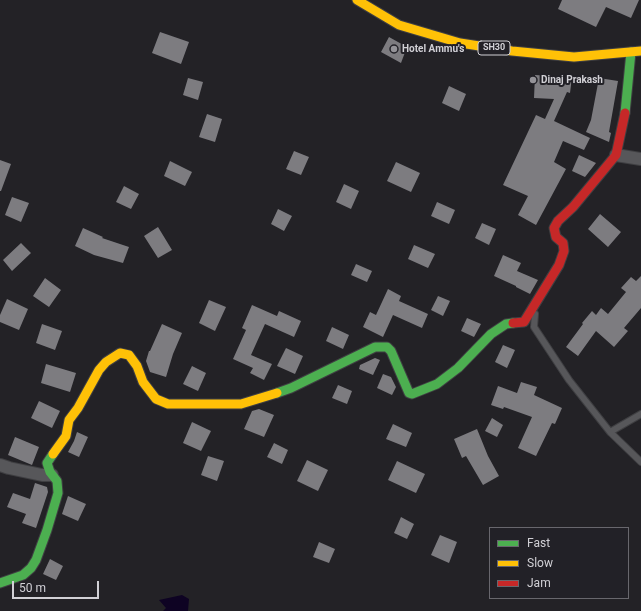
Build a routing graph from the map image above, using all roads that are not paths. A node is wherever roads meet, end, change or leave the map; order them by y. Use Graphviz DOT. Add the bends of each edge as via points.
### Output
graph roads {
  1 [pos="357,0"];
  2 [pos="641,51"];
  3 [pos="631,52"];
  4 [pos="616,155"];
  5 [pos="641,159"];
  6 [pos="535,304"];
  7 [pos="641,414"];
  8 [pos="610,432"];
  9 [pos="641,462"];
  10 [pos="0,465"];
  11 [pos="52,475"];
  12 [pos="0,584"];
  1 -- 3 [label="street, SH30" via="399,25 460,43 574,57"];
  2 -- 3 [label="street, SH30"];
  3 -- 4 [label="street" via="624,120"];
  4 -- 5 [label="street"];
  4 -- 6 [label="street" via="554,228 556,237 563,243 564,251 559,265"];
  6 -- 8 [label="lane" via="534,327 569,380"];
  6 -- 11 [label="street" via="524,322 506,324 491,334 448,376 437,384 412,394 409,393 391,351 376,347 291,388 241,404 168,404 156,399 143,382 137,366 129,355 120,353 98,370 70,420 66,436 47,463"];
  7 -- 8 [label="lane"];
  8 -- 9 [label="lane"];
  10 -- 11 [label="street"];
  11 -- 12 [label="street" via="57,481 58,493 48,530 36,560 23,575"];
}
